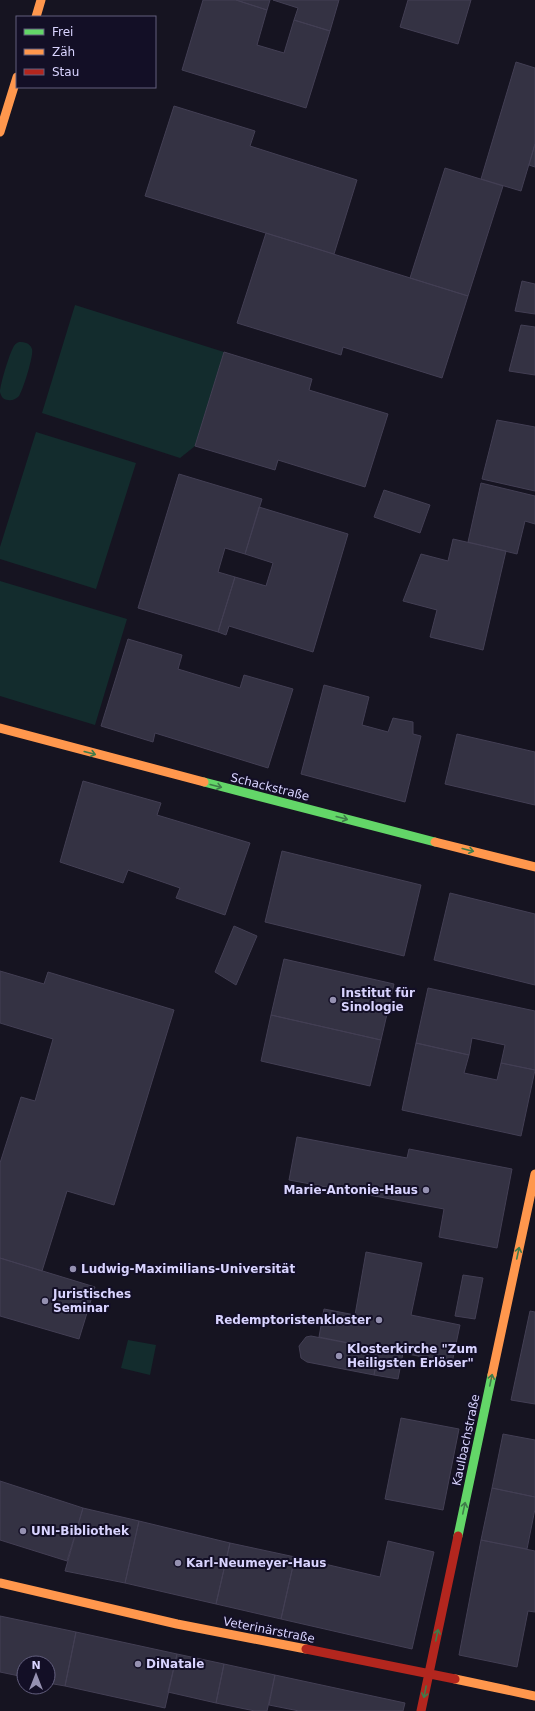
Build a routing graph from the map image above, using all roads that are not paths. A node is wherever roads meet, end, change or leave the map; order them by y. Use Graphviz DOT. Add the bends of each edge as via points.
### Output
graph roads {
  1 [pos="41,0"];
  2 [pos="36,16"];
  3 [pos="16,80"];
  4 [pos="0,132"];
  5 [pos="0,728"];
  6 [pos="535,867"];
  7 [pos="535,1174"];
  8 [pos="0,1582"];
  9 [pos="429,1673"];
  10 [pos="535,1696"];
  11 [pos="421,1711"];
  1 -- 2 [label="street"];
  3 -- 4 [label="street"];
  5 -- 6 [label="street, Schackstraße, one-way"];
  9 -- 7 [label="street, Kaulbachstraße, one-way"];
  8 -- 9 [label="street, Veterinärstraße" via="177,1624"];
  9 -- 10 [label="street, Veterinärstraße"];
  9 -- 11 [label="street, Kaulbachstraße, one-way"];
}
